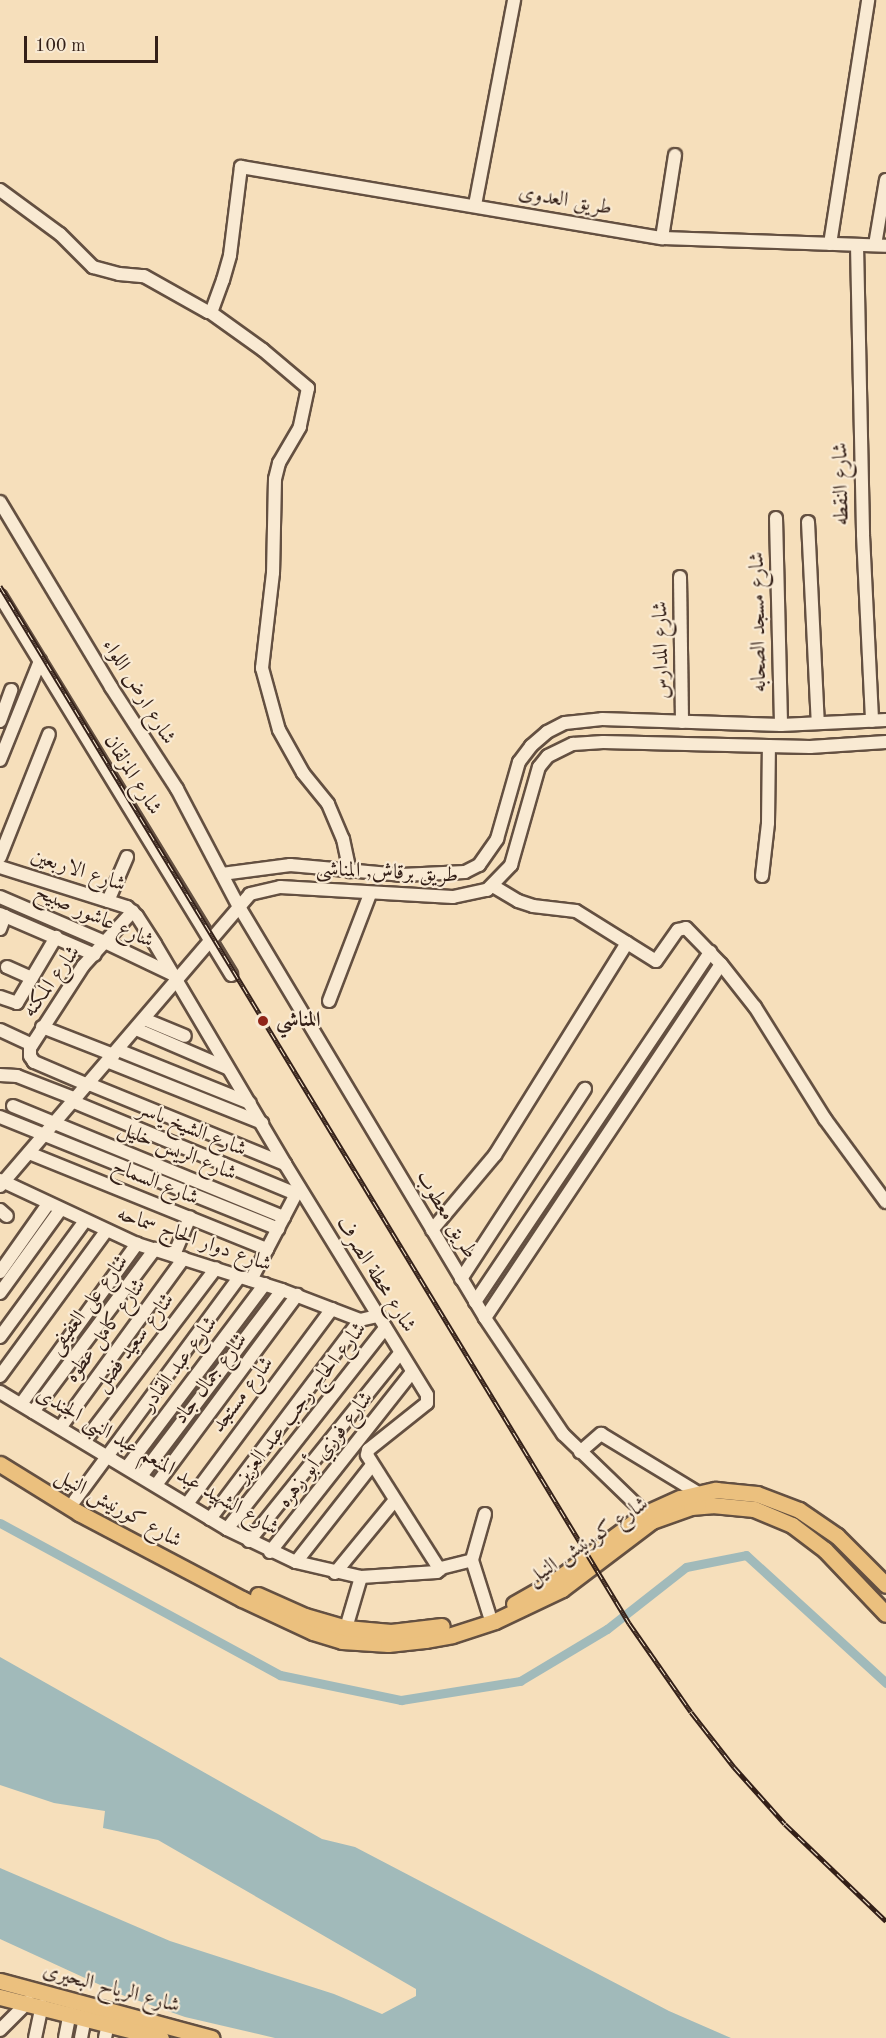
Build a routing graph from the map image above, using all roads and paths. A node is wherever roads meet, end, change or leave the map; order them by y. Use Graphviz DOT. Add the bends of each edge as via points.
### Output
graph roads {
  1 [pos="514,0"];
  2 [pos="868,0"];
  3 [pos="675,155"];
  4 [pos="886,180"];
  5 [pos="0,190"];
  6 [pos="475,205"];
  7 [pos="662,238"];
  8 [pos="830,244"];
  9 [pos="857,245"];
  10 [pos="881,246"];
  11 [pos="210,312"];
  12 [pos="0,502"];
  13 [pos="776,518"];
  14 [pos="808,522"];
  15 [pos="680,577"];
  16 [pos="0,596"];
  17 [pos="40,661"];
  18 [pos="11,690"];
  19 [pos="602,719"];
  20 [pos="886,720"];
  21 [pos="0,721"];
  22 [pos="872,721"];
  23 [pos="682,722"];
  24 [pos="818,723"];
  25 [pos="781,725"];
  26 [pos="49,734"];
  27 [pos="603,742"];
  28 [pos="886,742"];
  29 [pos="769,746"];
  30 [pos="0,760"];
  31 [pos="0,857"];
  32 [pos="127,857"];
  33 [pos="0,867"];
  34 [pos="350,871"];
  35 [pos="762,876"];
  36 [pos="224,877"];
  37 [pos="493,886"];
  38 [pos="370,894"];
  39 [pos="0,897"];
  40 [pos="108,901"];
  41 [pos="234,905"];
  42 [pos="133,911"];
  43 [pos="2,915"];
  44 [pos="0,929"];
  45 [pos="56,938"];
  46 [pos="211,942"];
  47 [pos="108,943"];
  48 [pos="627,943"];
  49 [pos="710,952"];
  50 [pos="95,955"];
  51 [pos="721,964"];
  52 [pos="7,967"];
  53 [pos="231,975"];
  54 [pos="32,978"];
  55 [pos="173,978"];
  56 [pos="0,997"];
  57 [pos="329,1001"];
  58 [pos="140,1024"];
  59 [pos="42,1027"];
  60 [pos="0,1030"];
  61 [pos="185,1036"];
  62 [pos="32,1044"];
  63 [pos="114,1056"];
  64 [pos="227,1068"];
  65 [pos="0,1075"];
  66 [pos="88,1085"];
  67 [pos="585,1089"];
  68 [pos="75,1100"];
  69 [pos="250,1104"];
  70 [pos="13,1106"];
  71 [pos="0,1117"];
  72 [pos="55,1123"];
  73 [pos="262,1123"];
  74 [pos="45,1134"];
  75 [pos="29,1153"];
  76 [pos="285,1164"];
  77 [pos="1,1183"];
  78 [pos="298,1191"];
  79 [pos="886,1202"];
  80 [pos="48,1204"];
  81 [pos="60,1210"];
  82 [pos="190,1217"];
  83 [pos="284,1217"];
  84 [pos="85,1221"];
  85 [pos="278,1229"];
  86 [pos="432,1230"];
  87 [pos="106,1231"];
  88 [pos="137,1244"];
  89 [pos="155,1249"];
  90 [pos="267,1249"];
  91 [pos="179,1257"];
  92 [pos="216,1268"];
  93 [pos="0,1272"];
  94 [pos="246,1278"];
  95 [pos="461,1279"];
  96 [pos="265,1284"];
  97 [pos="282,1290"];
  98 [pos="40,1292"];
  99 [pos="0,1293"];
  100 [pos="297,1295"];
  101 [pos="54,1302"];
  102 [pos="475,1302"];
  103 [pos="332,1309"];
  104 [pos="377,1316"];
  105 [pos="485,1318"];
  106 [pos="360,1320"];
  107 [pos="385,1328"];
  108 [pos="0,1337"];
  109 [pos="400,1353"];
  110 [pos="412,1372"];
  111 [pos="0,1376"];
  112 [pos="0,1392"];
  113 [pos="21,1404"];
  114 [pos="33,1412"];
  115 [pos="60,1428"];
  116 [pos="84,1442"];
  117 [pos="580,1452"];
  118 [pos="0,1454"];
  119 [pos="107,1456"];
  120 [pos="0,1464"];
  121 [pos="372,1465"];
  122 [pos="127,1467"];
  123 [pos="141,1476"];
  124 [pos="156,1485"];
  125 [pos="698,1493"];
  126 [pos="58,1495"];
  127 [pos="75,1500"];
  128 [pos="395,1500"];
  129 [pos="187,1504"];
  130 [pos="485,1514"];
  131 [pos="649,1517"];
  132 [pos="210,1519"];
  133 [pos="227,1529"];
  134 [pos="249,1541"];
  135 [pos="270,1551"];
  136 [pos="472,1560"];
  137 [pos="296,1562"];
  138 [pos="440,1570"];
  139 [pos="335,1573"];
  140 [pos="362,1577"];
  141 [pos="559,1585"];
  142 [pos="886,1585"];
  143 [pos="489,1614"];
  144 [pos="886,1614"];
  145 [pos="315,1627"];
  146 [pos="346,1629"];
  147 [pos="0,1981"];
  148 [pos="0,1997"];
  149 [pos="35,2004"];
  150 [pos="78,2015"];
  151 [pos="1,2030"];
  152 [pos="107,2031"];
  153 [pos="133,2034"];
  154 [pos="11,2038"];
  155 [pos="35,2038"];
  156 [pos="65,2038"];
  157 [pos="81,2038"];
  158 [pos="160,2038"];
  159 [pos="212,2038"];
  1 -- 6 [label="street"];
  2 -- 8 [label="street"];
  3 -- 7 [label="street"];
  4 -- 10 [label="street"];
  5 -- 11 [label="street" via="60,234 93,267 144,276"];
  6 -- 7 [label="street, طريق العدوى"];
  6 -- 11 [label="street, طريق العدوى" via="241,167 230,255"];
  7 -- 8 [label="street, طريق العدوى"];
  8 -- 9 [label="street, طريق العدوى"];
  9 -- 10 [label="street, طريق العدوى"];
  9 -- 22 [label="street, شارع النقطه" via="863,535"];
  11 -- 34 [label="street" via="308,388 300,427 279,463 275,479 273,573 262,668 279,730 303,773 328,804 349,858"];
  12 -- 36 [label="street, شارع ارض اللواء" via="177,789"];
  13 -- 25 [label="street, شارع مسجد الصحابه"];
  14 -- 24 [label="street"];
  15 -- 23 [label="street, شارع المدارس"];
  16 -- 17 [label="street, شارع المزلقان"];
  17 -- 30 [label="street"];
  17 -- 46 [label="street, شارع المزلقان"];
  18 -- 21 [label="street"];
  19 -- 23 [label="street, طريق برقاش, المناشى"];
  19 -- 27 [label="street"];
  19 -- 34 [label="street, طريق برقاش, المناشى" via="565,723 531,746 519,762 490,853 479,865 449,875"];
  20 -- 22 [label="street, طريق برقاش, المناشى"];
  22 -- 24 [label="street, طريق برقاش, المناشى"];
  23 -- 25 [label="street, طريق برقاش, المناشى"];
  24 -- 25 [label="street, طريق برقاش, المناشى"];
  26 -- 31 [label="street"];
  27 -- 29 [label="street"];
  27 -- 37 [label="street" via="560,748 539,767 511,865"];
  28 -- 29 [label="street"];
  29 -- 35 [label="street" via="768,839"];
  32 -- 40 [label="street"];
  33 -- 40 [label="street, شارع الاربعين"];
  34 -- 36 [label="street, طريق برقاش, المناشى" via="290,865"];
  36 -- 41 [label="street, شارع ارض اللواء"];
  37 -- 38 [label="street, طريق برقاش, المناشى" via="473,895 453,897"];
  37 -- 48 [label="street" via="533,906 576,911"];
  38 -- 41 [label="street, طريق برقاش, المناشى" via="280,887 250,894"];
  38 -- 57 [label="street"];
  39 -- 47 [label="street, شارع عاشور صبيح"];
  40 -- 42 [label="street, شارع الاربعين"];
  41 -- 46 [label="street, طريق برقاش, المناشى"];
  41 -- 86 [label="street, طريق معطوب"];
  42 -- 47 [label="street, شارع المكنه"];
  42 -- 55 [label="street, شارع الاربعين"];
  43 -- 44 [label="street"];
  43 -- 45 [label="street"];
  45 -- 50 [label="street"];
  45 -- 54 [label="street"];
  46 -- 53 [label="street, شارع المزلقان"];
  46 -- 55 [label="street, طريق برقاش, المناشى"];
  47 -- 50 [label="street, شارع المكنه"];
  47 -- 55 [label="street, شارع عاشور صبيح"];
  48 -- 49 [label="street" via="656,961 682,927"];
  48 -- 86 [label="street" via="495,1155"];
  49 -- 51 [label="street"];
  49 -- 102 [label="street"];
  50 -- 59 [label="street, شارع المكنه" via="83,966"];
  51 -- 79 [label="street" via="755,1007 825,1119"];
  51 -- 105 [label="street"];
  52 -- 54 [label="street"];
  54 -- 56 [label="street" via="16,1004"];
  55 -- 58 [label="street, طريق برقاش, المناشى"];
  55 -- 64 [label="street, شارع محطة الصرف"];
  58 -- 61 [label="street"];
  58 -- 63 [label="street, طريق برقاش, المناشى"];
  58 -- 64 [label="street"];
  59 -- 62 [label="street, شارع المكنه"];
  59 -- 63 [label="street"];
  60 -- 62 [label="street"];
  62 -- 66 [label="street, شارع المكنه" via="29,1052 34,1062"];
  63 -- 66 [label="street, طريق برقاش, المناشى"];
  63 -- 69 [label="street"];
  63 -- 73 [label="street"];
  64 -- 69 [label="street, شارع محطة الصرف"];
  65 -- 68 [label="street, شارع الشيخ ياسر" via="17,1076"];
  66 -- 68 [label="street, طريق برقاش, المناشى"];
  66 -- 76 [label="street"];
  67 -- 95 [label="street"];
  68 -- 72 [label="street, طريق برقاش, المناشى"];
  68 -- 78 [label="street, شارع الشيخ ياسر"];
  69 -- 73 [label="street, شارع محطة الصرف"];
  70 -- 72 [label="street, شارع الريس خليل"];
  71 -- 74 [label="street"];
  72 -- 74 [label="street, طريق برقاش, المناشى"];
  72 -- 83 [label="street, شارع الريس خليل"];
  73 -- 76 [label="street, شارع محطة الصرف"];
  74 -- 75 [label="street, طريق برقاش, المناشى"];
  74 -- 85 [label="street"];
  75 -- 77 [label="street, طريق برقاش, المناشى"];
  75 -- 82 [label="street, شارع السماح"];
  76 -- 78 [label="street, شارع محطة الصرف"];
  77 -- 80 [label="street, شارع دوار الحاج سماحه"];
  78 -- 83 [label="street"];
  78 -- 104 [label="street, شارع محطة الصرف"];
  80 -- 81 [label="street, شارع دوار الحاج سماحه"];
  80 -- 93 [label="street"];
  81 -- 84 [label="street, شارع دوار الحاج سماحه"];
  81 -- 99 [label="street"];
  82 -- 90 [label="street, شارع السماح"];
  82 -- 91 [label="street, شارع كامل عطوه"];
  83 -- 85 [label="street"];
  84 -- 87 [label="street, شارع دوار الحاج سماحه"];
  84 -- 108 [label="street"];
  85 -- 90 [label="street"];
  86 -- 95 [label="street, طريق معطوب"];
  87 -- 88 [label="street, شارع دوار الحاج سماحه"];
  87 -- 101 [label="street"];
  88 -- 89 [label="street, شارع دوار الحاج سماحه"];
  88 -- 113 [label="street"];
  89 -- 91 [label="street, شارع دوار الحاج سماحه"];
  89 -- 114 [label="street, شارع على العفيفى"];
  90 -- 94 [label="street"];
  91 -- 92 [label="street, شارع دوار الحاج سماحه"];
  91 -- 115 [label="street, شارع كامل عطوه"];
  92 -- 94 [label="street, شارع دوار الحاج سماحه"];
  92 -- 116 [label="street, شارع سعيد فضل"];
  94 -- 96 [label="street, شارع دوار الحاج سماحه"];
  94 -- 119 [label="street"];
  95 -- 102 [label="street, طريق معطوب"];
  96 -- 97 [label="street, شارع دوار الحاج سماحه"];
  96 -- 122 [label="street, شارع عبد القادر"];
  97 -- 100 [label="street, شارع دوار الحاج سماحه"];
  97 -- 123 [label="street"];
  98 -- 101 [label="street"];
  100 -- 103 [label="street, شارع دوار الحاج سماحه"];
  100 -- 124 [label="street, شارع جمال جاد"];
  101 -- 111 [label="street"];
  102 -- 105 [label="street, طريق معطوب"];
  103 -- 106 [label="street, شارع دوار الحاج سماحه"];
  103 -- 129 [label="street, شارع مستجد"];
  104 -- 106 [label="street"];
  104 -- 107 [label="street, شارع محطة الصرف"];
  105 -- 117 [label="street, طريق معطوب" via="545,1411"];
  106 -- 132 [label="street"];
  107 -- 109 [label="street, شارع محطة الصرف"];
  107 -- 133 [label="street, شارع الحاج رجب عبد العزيز"];
  109 -- 110 [label="street, شارع محطة الصرف"];
  109 -- 134 [label="street"];
  110 -- 121 [label="street, شارع محطة الصرف" via="427,1395 427,1403 368,1450"];
  110 -- 135 [label="street, شارع فوزي أبو زهره"];
  112 -- 113 [label="street, شارع الشهيد عبد المنعم عبد النبى الجندى"];
  113 -- 114 [label="street, شارع الشهيد عبد المنعم عبد النبى الجندى"];
  114 -- 115 [label="street, شارع الشهيد عبد المنعم عبد النبى الجندى"];
  115 -- 116 [label="street, شارع الشهيد عبد المنعم عبد النبى الجندى"];
  116 -- 119 [label="street, شارع الشهيد عبد المنعم عبد النبى الجندى"];
  117 -- 125 [label="street" via="601,1434"];
  117 -- 131 [label="street, طريق معطوب"];
  118 -- 126 [label="main road, شارع كورنيش النيل"];
  119 -- 122 [label="street, شارع الشهيد عبد المنعم عبد النبى الجندى"];
  119 -- 127 [label="street"];
  120 -- 126 [label="main road, شارع كورنيش النيل"];
  121 -- 128 [label="street"];
  121 -- 137 [label="street"];
  122 -- 123 [label="street, شارع الشهيد عبد المنعم عبد النبى الجندى"];
  123 -- 124 [label="street, شارع الشهيد عبد المنعم عبد النبى الجندى"];
  124 -- 129 [label="street, شارع الشهيد عبد المنعم عبد النبى الجندى"];
  125 -- 131 [label="main road, شارع كورنيش النيل"];
  125 -- 142 [label="main road, شارع كورنيش النيل" via="734,1490 799,1510 837,1536"];
  126 -- 127 [label="main road, شارع كورنيش النيل"];
  126 -- 145 [label="main road, شارع كورنيش النيل" via="242,1599"];
  127 -- 145 [label="main road, شارع كورنيش النيل"];
  128 -- 138 [label="street"];
  128 -- 139 [label="street"];
  129 -- 132 [label="street, شارع الشهيد عبد المنعم عبد النبى الجندى"];
  130 -- 136 [label="street"];
  131 -- 141 [label="main road, شارع كورنيش النيل"];
  131 -- 144 [label="main road, شارع كورنيش النيل" via="712,1505 773,1516 809,1537"];
  132 -- 133 [label="street, شارع الشهيد عبد المنعم عبد النبى الجندى"];
  133 -- 134 [label="street, شارع الشهيد عبد المنعم عبد النبى الجندى"];
  134 -- 135 [label="street, شارع الشهيد عبد المنعم عبد النبى الجندى"];
  135 -- 137 [label="street, شارع الشهيد عبد المنعم عبد النبى الجندى"];
  136 -- 138 [label="street, شارع الشهيد عبد المنعم عبد النبى الجندى"];
  136 -- 143 [label="street"];
  137 -- 139 [label="street, شارع الشهيد عبد المنعم عبد النبى الجندى"];
  138 -- 140 [label="street, شارع الشهيد عبد المنعم عبد النبى الجندى"];
  139 -- 140 [label="street, شارع الشهيد عبد المنعم عبد النبى الجندى"];
  140 -- 146 [label="street"];
  141 -- 143 [label="main road, شارع كورنيش النيل"];
  141 -- 145 [label="main road, شارع كورنيش النيل" via="495,1621 434,1638 373,1644 342,1641"];
  143 -- 146 [label="main road, شارع كورنيش النيل" via="417,1630"];
  145 -- 146 [label="main road, شارع كورنيش النيل"];
  147 -- 159 [label="main road, شارع الرياح البحيرى"];
  148 -- 149 [label="main road, شارع الرياح البحيرى"];
  149 -- 150 [label="main road, شارع الرياح البحيرى"];
  149 -- 151 [label="street"];
  149 -- 155 [label="street"];
  150 -- 152 [label="main road, شارع الرياح البحيرى"];
  150 -- 156 [label="street"];
  150 -- 157 [label="street"];
  151 -- 154 [label="street"];
  152 -- 153 [label="main road, شارع الرياح البحيرى"];
  153 -- 158 [label="main road, شارع الرياح البحيرى"];
}
